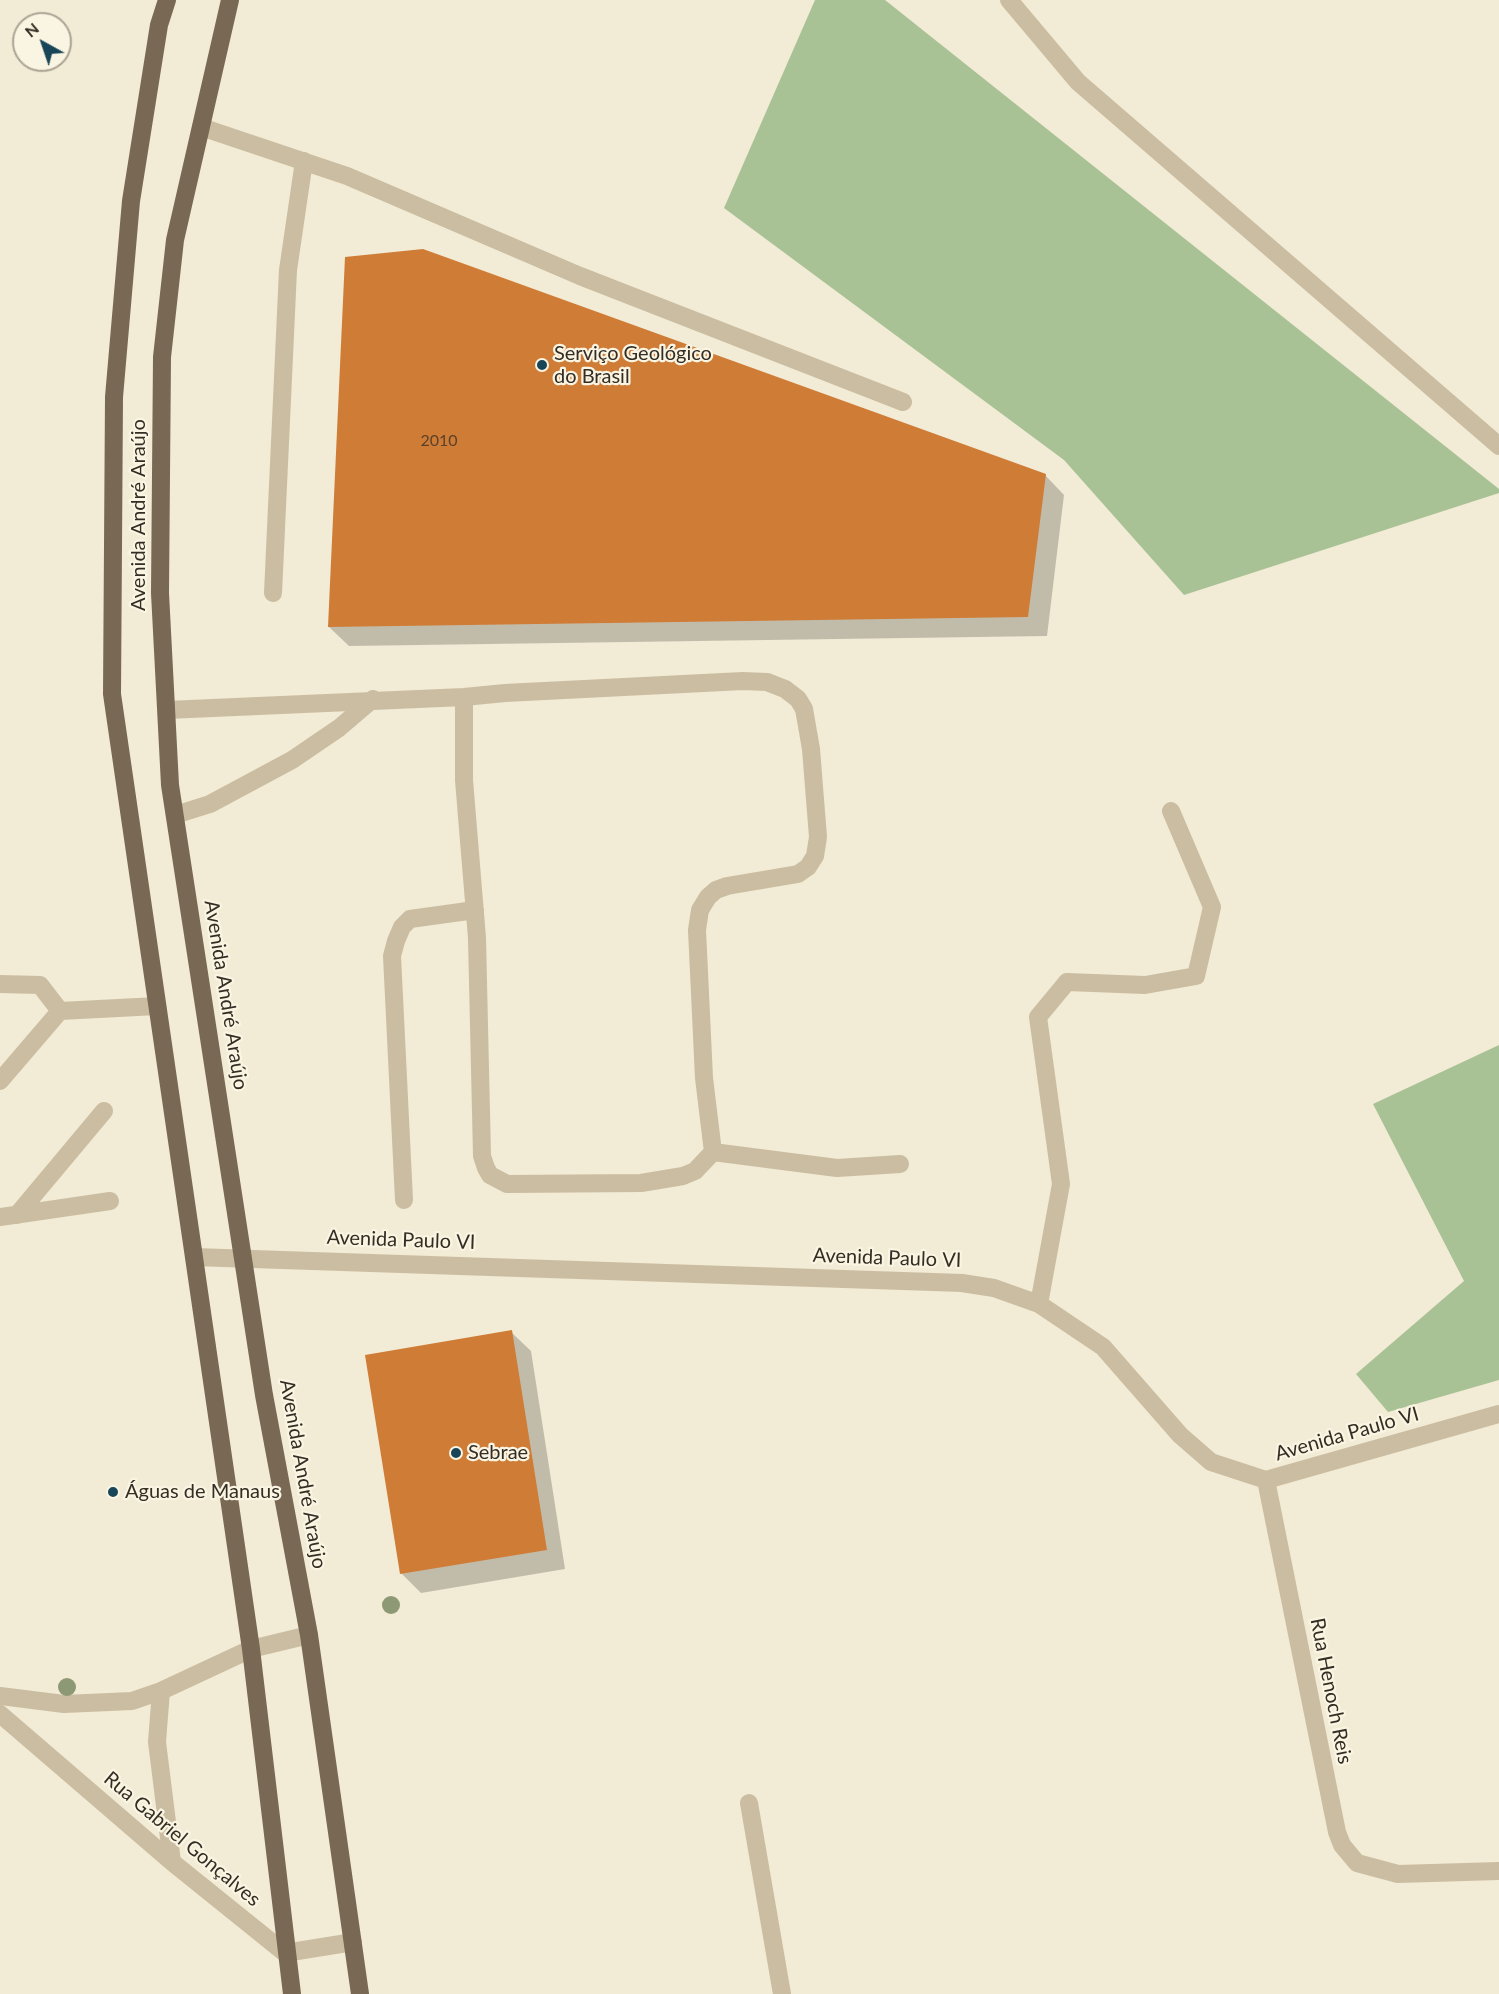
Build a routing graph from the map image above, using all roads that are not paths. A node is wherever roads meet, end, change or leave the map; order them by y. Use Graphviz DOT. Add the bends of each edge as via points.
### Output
graph roads {
  1 [pos="167,0"];
  2 [pos="230,0"];
  3 [pos="1009,0"];
  4 [pos="201,127"];
  5 [pos="304,161"];
  6 [pos="903,402"];
  7 [pos="1499,446"];
  8 [pos="273,593"];
  9 [pos="464,697"];
  10 [pos="373,699"];
  11 [pos="166,710"];
  12 [pos="1171,810"];
  13 [pos="175,815"];
  14 [pos="475,910"];
  15 [pos="0,984"];
  16 [pos="157,1006"];
  17 [pos="60,1011"];
  18 [pos="0,1081"];
  19 [pos="104,1111"];
  20 [pos="712,1152"];
  21 [pos="900,1164"];
  22 [pos="404,1200"];
  23 [pos="110,1201"];
  24 [pos="8,1216"];
  25 [pos="194,1257"];
  26 [pos="245,1257"];
  27 [pos="1039,1304"];
  28 [pos="1499,1414"];
  29 [pos="1266,1480"];
  30 [pos="309,1635"];
  31 [pos="251,1649"];
  32 [pos="161,1691"];
  33 [pos="0,1696"];
  34 [pos="0,1714"];
  35 [pos="749,1803"];
  36 [pos="172,1862"];
  37 [pos="1499,1871"];
  38 [pos="353,1942"];
  39 [pos="285,1953"];
  40 [pos="292,1994"];
  41 [pos="360,1994"];
  42 [pos="782,1994"];
  1 -- 16 [label="main road, Avenida André Araújo" via="159,25 131,201 114,421 111,694"];
  2 -- 4 [label="main road, Avenida André Araújo"];
  3 -- 7 [label="street" via="1078,82"];
  4 -- 5 [label="street"];
  4 -- 11 [label="main road, Avenida André Araújo" via="175,240 162,357 160,593"];
  5 -- 6 [label="street" via="580,276"];
  5 -- 8 [label="street" via="288,270"];
  9 -- 10 [label="street"];
  9 -- 14 [label="street" via="464,780"];
  9 -- 20 [label="street" via="743,681 767,682 784,689 798,699 804,710 817,826 815,856 798,874 716,890 700,910 697,930 704,1078"];
  10 -- 11 [label="street"];
  10 -- 13 [label="street" via="292,760 210,804"];
  11 -- 13 [label="main road, Avenida André Araújo"];
  12 -- 27 [label="street" via="1212,907 1196,976 1145,985 1067,982 1038,1017 1060,1184"];
  13 -- 26 [label="main road, Avenida André Araújo"];
  14 -- 20 [label="street" via="482,1156 490,1175 507,1184 641,1183 683,1176 694,1171"];
  14 -- 22 [label="street" via="410,919 402,927 392,956"];
  15 -- 17 [label="street" via="40,985"];
  16 -- 17 [label="street"];
  16 -- 25 [label="main road, Avenida André Araújo"];
  17 -- 18 [label="street"];
  19 -- 24 [label="street"];
  20 -- 21 [label="street" via="837,1168"];
  23 -- 24 [label="street"];
  25 -- 26 [label="street, Avenida Paulo VI"];
  25 -- 31 [label="main road, Avenida André Araújo"];
  26 -- 27 [label="street, Avenida Paulo VI" via="962,1283 994,1288"];
  26 -- 30 [label="main road, Avenida André Araújo" via="264,1395"];
  27 -- 29 [label="street, Avenida Paulo VI" via="1103,1347 1180,1435 1211,1462"];
  28 -- 29 [label="street, Avenida Paulo VI"];
  29 -- 37 [label="street, Rua Henoch Reis" via="1337,1832 1357,1863 1398,1874"];
  30 -- 31 [label="street"];
  30 -- 38 [label="main road, Avenida André Araújo"];
  31 -- 32 [label="street"];
  31 -- 39 [label="main road, Avenida André Araújo"];
  32 -- 33 [label="street" via="132,1701 64,1704"];
  32 -- 36 [label="street" via="157,1742"];
  34 -- 36 [label="street, Rua Gabriel Gonçalves"];
  35 -- 42 [label="street"];
  36 -- 39 [label="street, Rua Gabriel Gonçalves"];
  38 -- 39 [label="street"];
  38 -- 41 [label="main road, Avenida André Araújo"];
  39 -- 40 [label="main road, Avenida André Araújo"];
}
